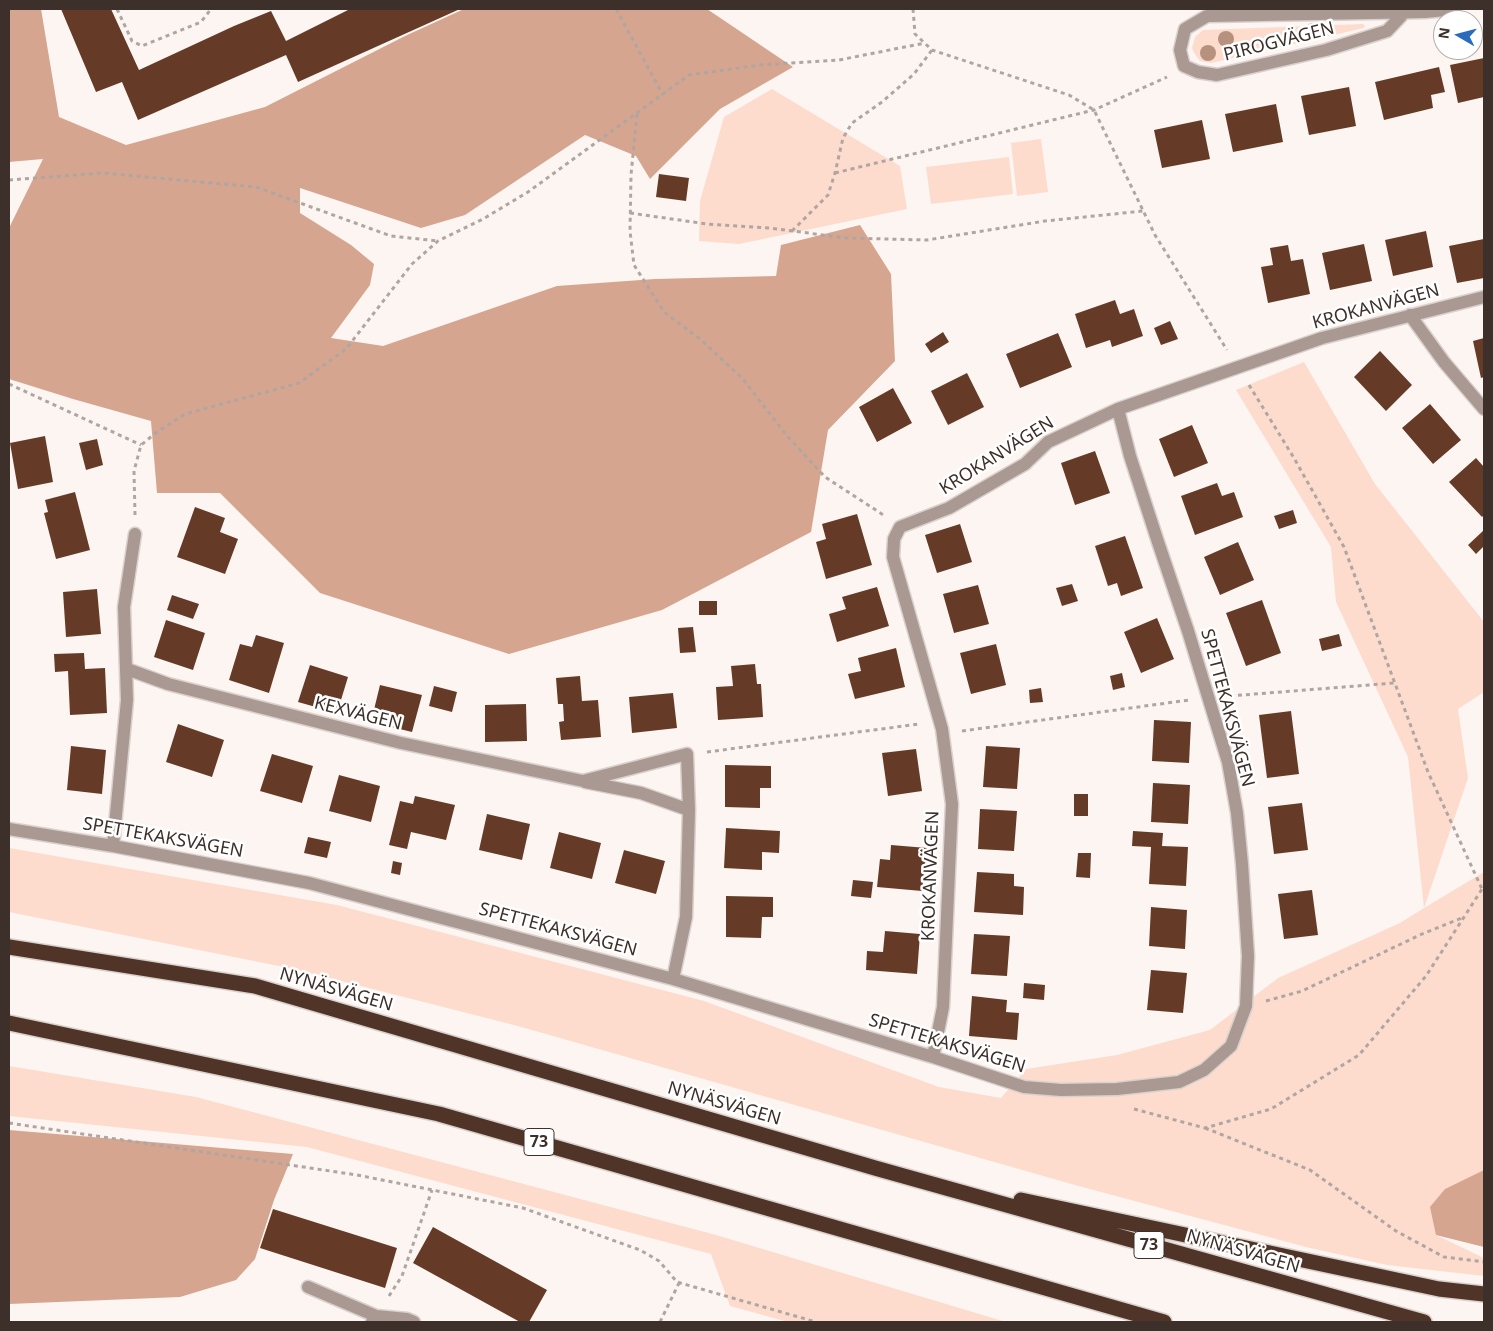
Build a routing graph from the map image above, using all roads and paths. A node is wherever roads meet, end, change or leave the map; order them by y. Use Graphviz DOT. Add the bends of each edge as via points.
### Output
graph roads {
  1 [pos="117,9"];
  2 [pos="211,9"];
  3 [pos="616,9"];
  4 [pos="913,9"];
  5 [pos="1455,9"];
  6 [pos="1405,12"];
  7 [pos="925,43"];
  8 [pos="932,50"];
  9 [pos="1184,66"];
  10 [pos="663,95"];
  11 [pos="1094,110"];
  12 [pos="637,113"];
  13 [pos="835,173"];
  14 [pos="9,180"];
  15 [pos="1143,211"];
  16 [pos="630,213"];
  17 [pos="792,230"];
  18 [pos="438,241"];
  19 [pos="1484,297"];
  20 [pos="1410,315"];
  21 [pos="1238,367"];
  22 [pos="9,384"];
  23 [pos="1118,409"];
  24 [pos="1484,409"];
  25 [pos="141,445"];
  26 [pos="900,526"];
  27 [pos="135,534"];
  28 [pos="127,670"];
  29 [pos="1394,683"];
  30 [pos="1208,698"];
  31 [pos="942,729"];
  32 [pos="687,754"];
  33 [pos="583,781"];
  34 [pos="689,810"];
  35 [pos="9,828"];
  36 [pos="113,846"];
  37 [pos="1483,887"];
  38 [pos="1462,918"];
  39 [pos="9,947"];
  40 [pos="673,979"];
  41 [pos="1246,1006"];
  42 [pos="9,1023"];
  43 [pos="933,1057"];
  44 [pos="1117,1089"];
  45 [pos="9,1123"];
  46 [pos="1205,1128"];
  47 [pos="875,1168"];
  48 [pos="432,1190"];
  49 [pos="1484,1262"];
  50 [pos="402,1276"];
  51 [pos="679,1283"];
  52 [pos="308,1287"];
  53 [pos="1062,1293"];
  54 [pos="1484,1294"];
  55 [pos="374,1319"];
  56 [pos="414,1322"];
  57 [pos="660,1322"];
  58 [pos="816,1322"];
  59 [pos="1150,1322"];
  60 [pos="1164,1322"];
  61 [pos="1424,1322"];
  1 -- 2 [label="path" via="132,42 142,46 201,22"];
  3 -- 10 [label="path"];
  4 -- 7 [label="path" via="915,34"];
  5 -- 6 [label="street, PIROGVÄGEN"];
  6 -- 9 [label="street, PIROGVÄGEN" via="1387,31 1326,50 1217,75"];
  6 -- 9 [label="street, PIROGVÄGEN" via="1207,16 1185,29 1180,50"];
  7 -- 8 [label="path"];
  7 -- 10 [label="path" via="839,60 760,65 689,75"];
  8 -- 11 [label="path" via="1070,95"];
  8 -- 13 [label="path" via="914,74 852,123 843,138"];
  9 -- 11 [label="path"];
  10 -- 12 [label="path"];
  11 -- 13 [label="path"];
  11 -- 15 [label="path"];
  12 -- 16 [label="path"];
  12 -- 18 [label="path" via="528,192"];
  13 -- 17 [label="path" via="828,195"];
  14 -- 18 [label="path" via="103,173 256,187 391,236"];
  15 -- 17 [label="path" via="1045,221 927,240 846,238"];
  15 -- 21 [label="path"];
  16 -- 17 [label="path" via="707,224"];
  16 -- 26 [label="path" via="634,265 664,312 700,339 742,378 825,477"];
  18 -- 25 [label="path" via="412,264 346,349 299,384 185,414"];
  19 -- 20 [label="street, KROKANVÄGEN"];
  20 -- 21 [label="street, KROKANVÄGEN" via="1322,338"];
  20 -- 24 [label="street"];
  21 -- 23 [label="street, KROKANVÄGEN"];
  21 -- 29 [label="path" via="1344,547"];
  22 -- 25 [label="path"];
  23 -- 26 [label="street, KROKANVÄGEN" via="1048,442 1025,464 949,508"];
  23 -- 30 [label="street, SPETTEKAKSVÄGEN" via="1130,456"];
  25 -- 27 [label="path" via="134,471"];
  26 -- 31 [label="street, KROKANVÄGEN" via="894,539 893,557"];
  27 -- 28 [label="street" via="124,607"];
  28 -- 33 [label="street, KEXVÄGEN" via="168,684 401,743"];
  28 -- 36 [label="street"];
  29 -- 30 [label="path"];
  29 -- 37 [label="path" via="1428,772"];
  30 -- 31 [label="path" via="960,731"];
  30 -- 41 [label="street, SPETTEKAKSVÄGEN" via="1228,762 1237,813 1248,956"];
  31 -- 32 [label="path" via="921,724"];
  31 -- 43 [label="street, KROKANVÄGEN" via="952,804 943,1007"];
  32 -- 33 [label="street, KEXVÄGEN"];
  32 -- 34 [label="street"];
  33 -- 34 [label="street, KEXVÄGEN" via="641,793"];
  34 -- 40 [label="street" via="686,917"];
  35 -- 36 [label="street, SPETTEKAKSVÄGEN"];
  36 -- 40 [label="street, SPETTEKAKSVÄGEN" via="309,883"];
  37 -- 38 [label="path"];
  38 -- 41 [label="path" via="1302,991"];
  38 -- 46 [label="path" via="1426,976 1359,1055 1271,1109"];
  39 -- 47 [label="highway, NYNÄSVÄGEN / 73" via="256,986"];
  40 -- 43 [label="street, SPETTEKAKSVÄGEN"];
  41 -- 44 [label="street, SPETTEKAKSVÄGEN" via="1231,1046 1204,1070 1179,1082"];
  42 -- 53 [label="highway, 73" via="439,1114"];
  43 -- 44 [label="street, SPETTEKAKSVÄGEN" via="1024,1087"];
  44 -- 46 [label="path" via="1117,1105"];
  45 -- 48 [label="path" via="357,1175"];
  46 -- 49 [label="path" via="1310,1170 1396,1232 1444,1257"];
  47 -- 54 [label="highway" via="1439,1289"];
  47 -- 61 [label="highway, NYNÄSVÄGEN / 73"];
  48 -- 50 [label="path"];
  48 -- 51 [label="path" via="523,1208 640,1250 659,1261"];
  51 -- 57 [label="path"];
  51 -- 58 [label="path"];
  52 -- 55 [label="street"];
  53 -- 59 [label="highway"];
  53 -- 60 [label="highway, 73"];
  55 -- 56 [label="street"];
}
